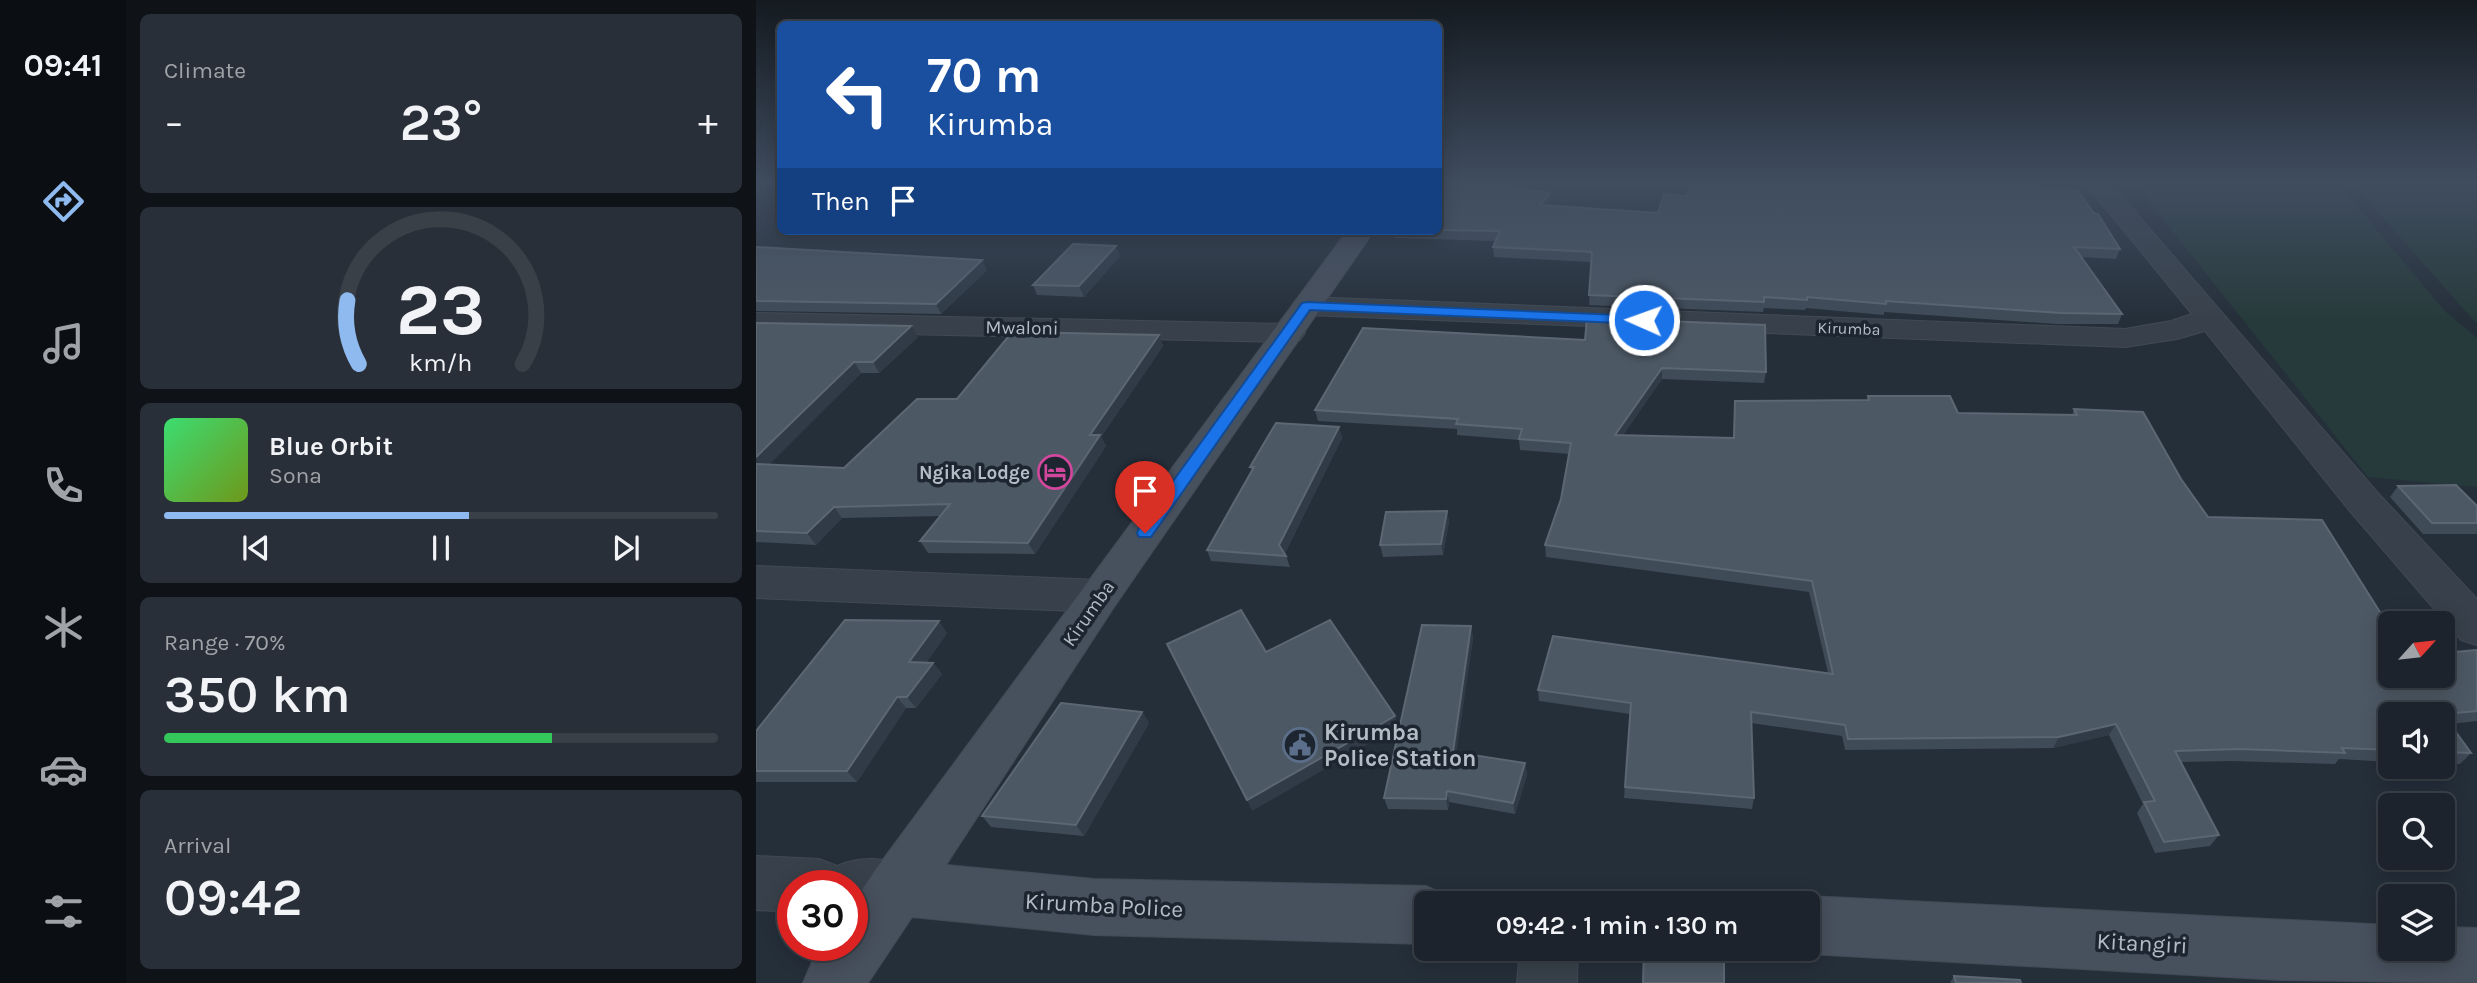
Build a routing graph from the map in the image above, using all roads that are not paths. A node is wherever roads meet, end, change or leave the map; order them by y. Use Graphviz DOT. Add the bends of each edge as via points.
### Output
graph roads {
  1 [pos="2135,229"];
  2 [pos="1358,235"];
  3 [pos="2211,318"];
  4 [pos="1298,319"];
  5 [pos="756,322"];
  6 [pos="756,582"];
  7 [pos="1099,596"];
  8 [pos="2477,628"];
  9 [pos="756,883"];
  10 [pos="777,884"];
  11 [pos="874,888"];
  12 [pos="1414,915"];
  13 [pos="1820,926"];
  14 [pos="2477,958"];
  15 [pos="1548,961"];
  16 [pos="833,983"];
  17 [pos="1547,983"];
  1 -- 3 [label="street"];
  2 -- 4 [label="street, Kirumba"];
  3 -- 4 [label="street, Kirumba" via="2177,330 2125,338"];
  3 -- 8 [label="street"];
  4 -- 5 [label="street, Mwaloni"];
  4 -- 7 [label="street, Kirumba"];
  6 -- 7 [label="street"];
  7 -- 11 [label="street, Kirumba"];
  9 -- 10 [label="street"];
  11 -- 12 [label="street, Kirumba Police" via="1094,908"];
  11 -- 16 [label="street"];
  13 -- 14 [label="street, Kitangiri"];
  15 -- 17 [label="street"];
}
